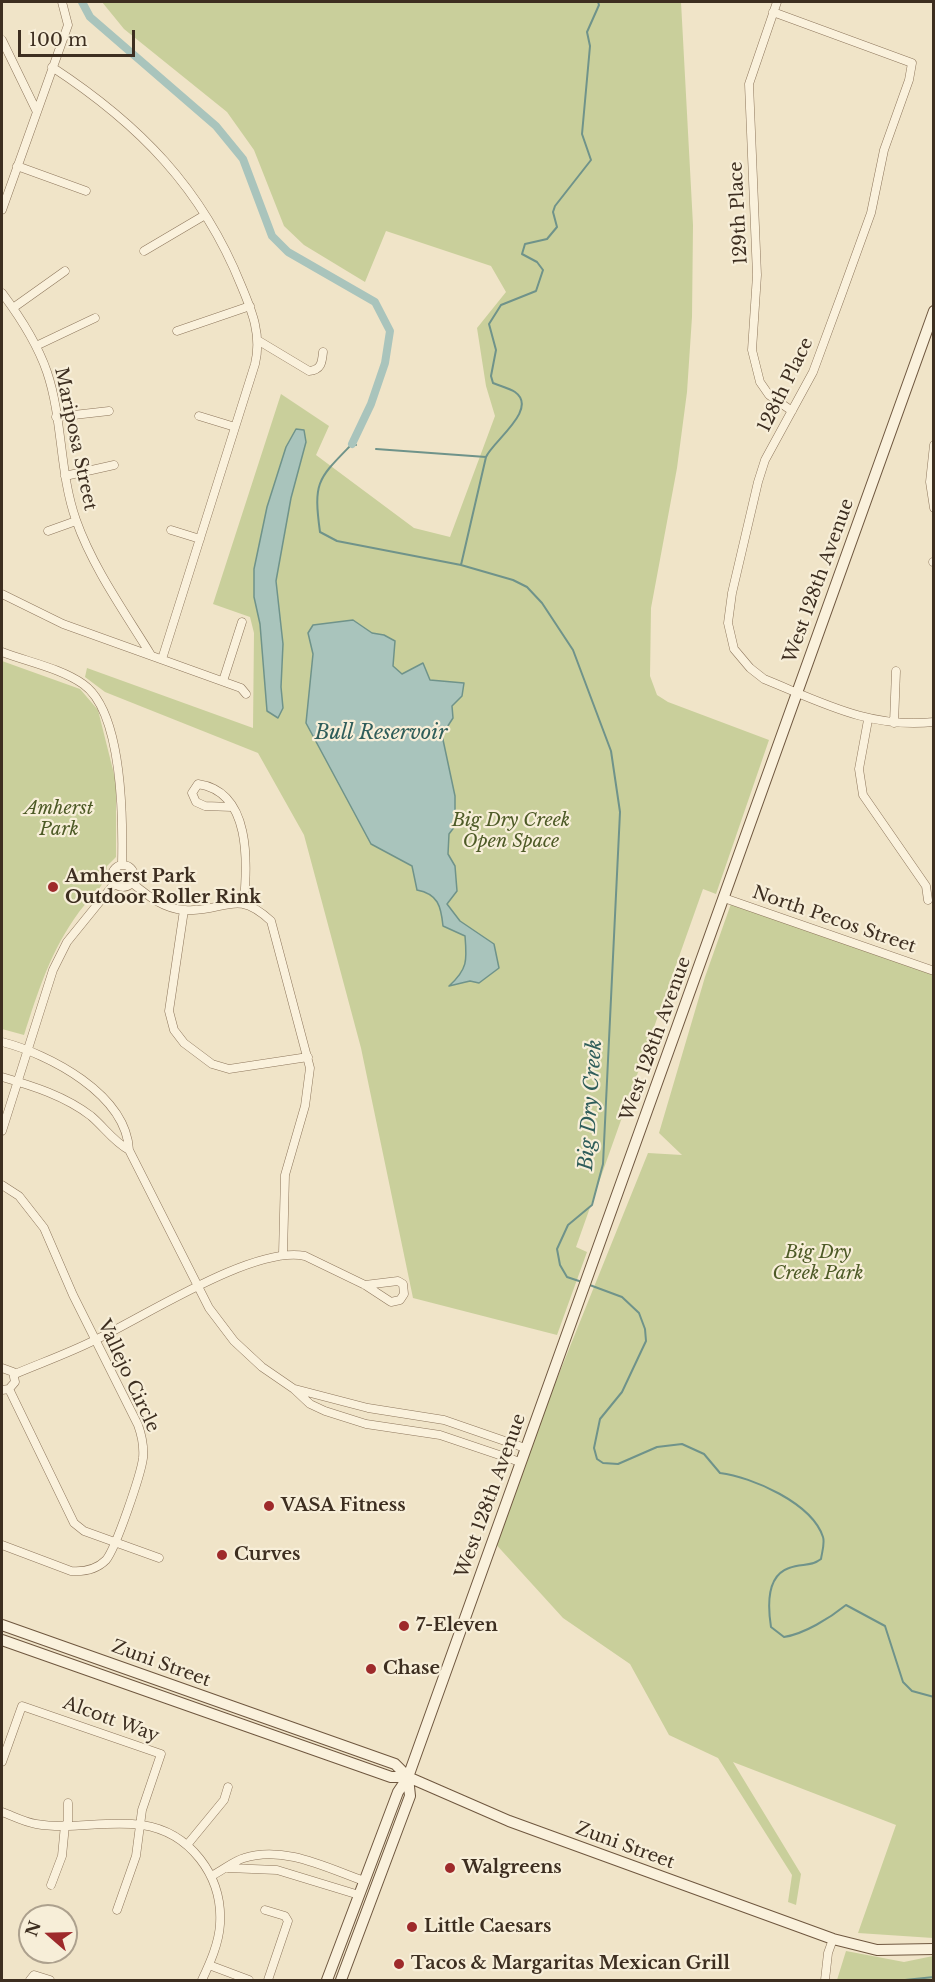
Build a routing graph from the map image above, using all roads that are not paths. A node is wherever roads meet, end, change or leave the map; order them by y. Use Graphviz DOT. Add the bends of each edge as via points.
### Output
graph roads {
  1 [pos="63,2"];
  2 [pos="777,2"];
  3 [pos="773,12"];
  4 [pos="2,40"];
  5 [pos="52,67"];
  6 [pos="37,112"];
  7 [pos="17,166"];
  8 [pos="86,191"];
  9 [pos="2,210"];
  10 [pos="205,215"];
  11 [pos="144,251"];
  12 [pos="65,271"];
  13 [pos="2,293"];
  14 [pos="250,306"];
  15 [pos="13,308"];
  16 [pos="933,311"];
  17 [pos="94,318"];
  18 [pos="177,331"];
  19 [pos="259,341"];
  20 [pos="36,346"];
  21 [pos="323,352"];
  22 [pos="109,411"];
  23 [pos="792,411"];
  24 [pos="199,416"];
  25 [pos="56,417"];
  26 [pos="235,427"];
  27 [pos="933,445"];
  28 [pos="114,465"];
  29 [pos="65,476"];
  30 [pos="933,508"];
  31 [pos="76,521"];
  32 [pos="171,530"];
  33 [pos="48,531"];
  34 [pos="200,539"];
  35 [pos="2,594"];
  36 [pos="242,622"];
  37 [pos="2,652"];
  38 [pos="151,655"];
  39 [pos="162,659"];
  40 [pos="896,671"];
  41 [pos="223,681"];
  42 [pos="797,693"];
  43 [pos="246,694"];
  44 [pos="868,720"];
  45 [pos="933,722"];
  46 [pos="894,723"];
  47 [pos="232,807"];
  48 [pos="122,865"];
  49 [pos="132,883"];
  50 [pos="114,884"];
  51 [pos="724,898"];
  52 [pos="928,900"];
  53 [pos="244,903"];
  54 [pos="184,910"];
  55 [pos="933,970"];
  56 [pos="2,1042"];
  57 [pos="28,1049"];
  58 [pos="308,1057"];
  59 [pos="2,1077"];
  60 [pos="18,1082"];
  61 [pos="2,1131"];
  62 [pos="129,1150"];
  63 [pos="2,1185"];
  64 [pos="283,1254"];
  65 [pos="365,1285"];
  66 [pos="196,1287"];
  67 [pos="95,1340"];
  68 [pos="2,1368"];
  69 [pos="15,1374"];
  70 [pos="294,1389"];
  71 [pos="5,1390"];
  72 [pos="438,1419"];
  73 [pos="433,1433"];
  74 [pos="525,1449"];
  75 [pos="520,1462"];
  76 [pos="115,1542"];
  77 [pos="2,1545"];
  78 [pos="159,1558"];
  79 [pos="2,1632"];
  80 [pos="2,1762"];
  81 [pos="408,1777"];
  82 [pos="228,1788"];
  83 [pos="68,1803"];
  84 [pos="2,1812"];
  85 [pos="67,1825"];
  86 [pos="140,1825"];
  87 [pos="187,1845"];
  88 [pos="228,1868"];
  89 [pos="211,1876"];
  90 [pos="364,1881"];
  91 [pos="51,1885"];
  92 [pos="359,1895"];
  93 [pos="117,1910"];
  94 [pos="265,1910"];
  95 [pos="833,1939"];
  96 [pos="933,1949"];
  97 [pos="209,1965"];
  98 [pos="30,1980"];
  99 [pos="50,1980"];
  100 [pos="202,1980"];
  101 [pos="249,1980"];
  102 [pos="268,1980"];
  103 [pos="327,1980"];
  104 [pos="342,1980"];
  105 [pos="825,1980"];
  1 -- 5 [label="street" via="68,25"];
  2 -- 3 [label="street, 129th Place"];
  3 -- 23 [label="street, 129th Place" via="750,84 757,275 752,350 760,382"];
  3 -- 23 [label="street, 128th Place" via="912,63 884,150 871,213 813,372"];
  4 -- 6 [label="street"];
  5 -- 6 [label="street"];
  5 -- 10 [label="street" via="132,126 185,184"];
  6 -- 7 [label="street"];
  7 -- 8 [label="street"];
  7 -- 9 [label="street"];
  10 -- 11 [label="street"];
  10 -- 14 [label="street" via="230,257"];
  12 -- 15 [label="street"];
  13 -- 15 [label="street, Mariposa Street"];
  14 -- 18 [label="street"];
  14 -- 19 [label="street"];
  15 -- 20 [label="street, Mariposa Street"];
  16 -- 42 [label="main road, West 128th Avenue"];
  17 -- 20 [label="street"];
  19 -- 21 [label="street" via="309,370 321,365"];
  19 -- 26 [label="street"];
  20 -- 25 [label="street, Mariposa Street" via="50,381"];
  22 -- 25 [label="street"];
  23 -- 42 [label="street, 128th Place" via="765,460 758,482 728,623 734,650 750,668 764,679"];
  24 -- 26 [label="street"];
  25 -- 29 [label="street, Mariposa Street"];
  26 -- 34 [label="street"];
  27 -- 30 [label="street"];
  28 -- 29 [label="street"];
  29 -- 31 [label="street, Mariposa Street"];
  31 -- 33 [label="street"];
  31 -- 38 [label="street, Mariposa Street" via="115,599"];
  32 -- 34 [label="street"];
  34 -- 39 [label="street"];
  35 -- 38 [label="street" via="57,621"];
  36 -- 41 [label="street"];
  37 -- 48 [label="street" via="83,684 103,710 120,774"];
  38 -- 39 [label="street"];
  39 -- 41 [label="street"];
  40 -- 46 [label="street"];
  41 -- 43 [label="street"];
  42 -- 44 [label="street, 128th Place"];
  42 -- 51 [label="main road, West 128th Avenue"];
  44 -- 46 [label="street, 128th Place"];
  44 -- 52 [label="street" via="859,769 863,795 926,886"];
  45 -- 46 [label="street, 128th Place"];
  47 -- 47 [label="street" via="205,806 196,802 192,793 198,784 208,786"];
  47 -- 53 [label="street" via="243,828 247,867"];
  48 -- 49 [label="street" via="133,872"];
  48 -- 50 [label="street" via="112,870"];
  49 -- 50 [label="street" via="124,888"];
  49 -- 54 [label="street" via="165,906"];
  50 -- 57 [label="street" via="67,942"];
  51 -- 55 [label="street, North Pecos Street"];
  51 -- 74 [label="main road, West 128th Avenue"];
  53 -- 54 [label="street"];
  53 -- 58 [label="street" via="256,906 271,921"];
  54 -- 58 [label="street" via="169,1011 174,1030 184,1043 212,1064 229,1069"];
  56 -- 57 [label="street"];
  57 -- 60 [label="street"];
  57 -- 62 [label="street" via="72,1071 92,1088 124,1129"];
  58 -- 64 [label="street" via="308,1094 283,1189"];
  59 -- 60 [label="street"];
  60 -- 61 [label="street"];
  60 -- 62 [label="street" via="66,1100 89,1114"];
  62 -- 66 [label="street"];
  63 -- 67 [label="street, Vallejo Circle" via="19,1196 39,1220"];
  64 -- 65 [label="street" via="304,1256"];
  64 -- 66 [label="street" via="268,1256"];
  65 -- 65 [label="street" via="398,1281 403,1284 404,1294 400,1300 391,1302"];
  66 -- 67 [label="street"];
  66 -- 70 [label="street" via="239,1346"];
  67 -- 69 [label="street"];
  67 -- 76 [label="street, Vallejo Circle" via="138,1425 143,1448 140,1472"];
  68 -- 69 [label="street"];
  69 -- 71 [label="street" via="15,1382"];
  70 -- 72 [label="street" via="368,1408"];
  70 -- 73 [label="street" via="310,1404 345,1418"];
  71 -- 76 [label="street" via="70,1517 84,1531"];
  72 -- 73 [label="street"];
  72 -- 74 [label="street"];
  73 -- 75 [label="street"];
  74 -- 75 [label="main road, West 128th Avenue"];
  75 -- 81 [label="main road, West 128th Avenue"];
  76 -- 77 [label="street, Vallejo Circle" via="106,1560 77,1571"];
  76 -- 78 [label="street"];
  79 -- 81 [label="main road, Zuni Street" via="192,1709 391,1777"];
  80 -- 86 [label="street, Alcott Way" via="22,1706 159,1753"];
  81 -- 90 [label="main road" via="398,1792"];
  81 -- 95 [label="main road, Zuni Street" via="508,1821"];
  81 -- 104 [label="main road" via="410,1796"];
  82 -- 87 [label="street" via="224,1800"];
  83 -- 85 [label="street"];
  84 -- 85 [label="street" via="38,1824"];
  85 -- 86 [label="street"];
  85 -- 91 [label="street" via="62,1856"];
  86 -- 87 [label="street" via="174,1836"];
  86 -- 93 [label="street, Alcott Way" via="136,1856"];
  87 -- 89 [label="street"];
  88 -- 89 [label="street"];
  88 -- 90 [label="street" via="244,1858 287,1856"];
  88 -- 92 [label="street" via="277,1870"];
  89 -- 97 [label="street" via="220,1925"];
  90 -- 92 [label="main road"];
  92 -- 103 [label="main road"];
  94 -- 102 [label="street" via="285,1916 289,1924"];
  95 -- 96 [label="main road, Zuni Street" via="878,1950"];
  95 -- 105 [label="street"];
  97 -- 100 [label="street"];
  97 -- 101 [label="street"];
  98 -- 99 [label="street" via="34,1975"];
}
